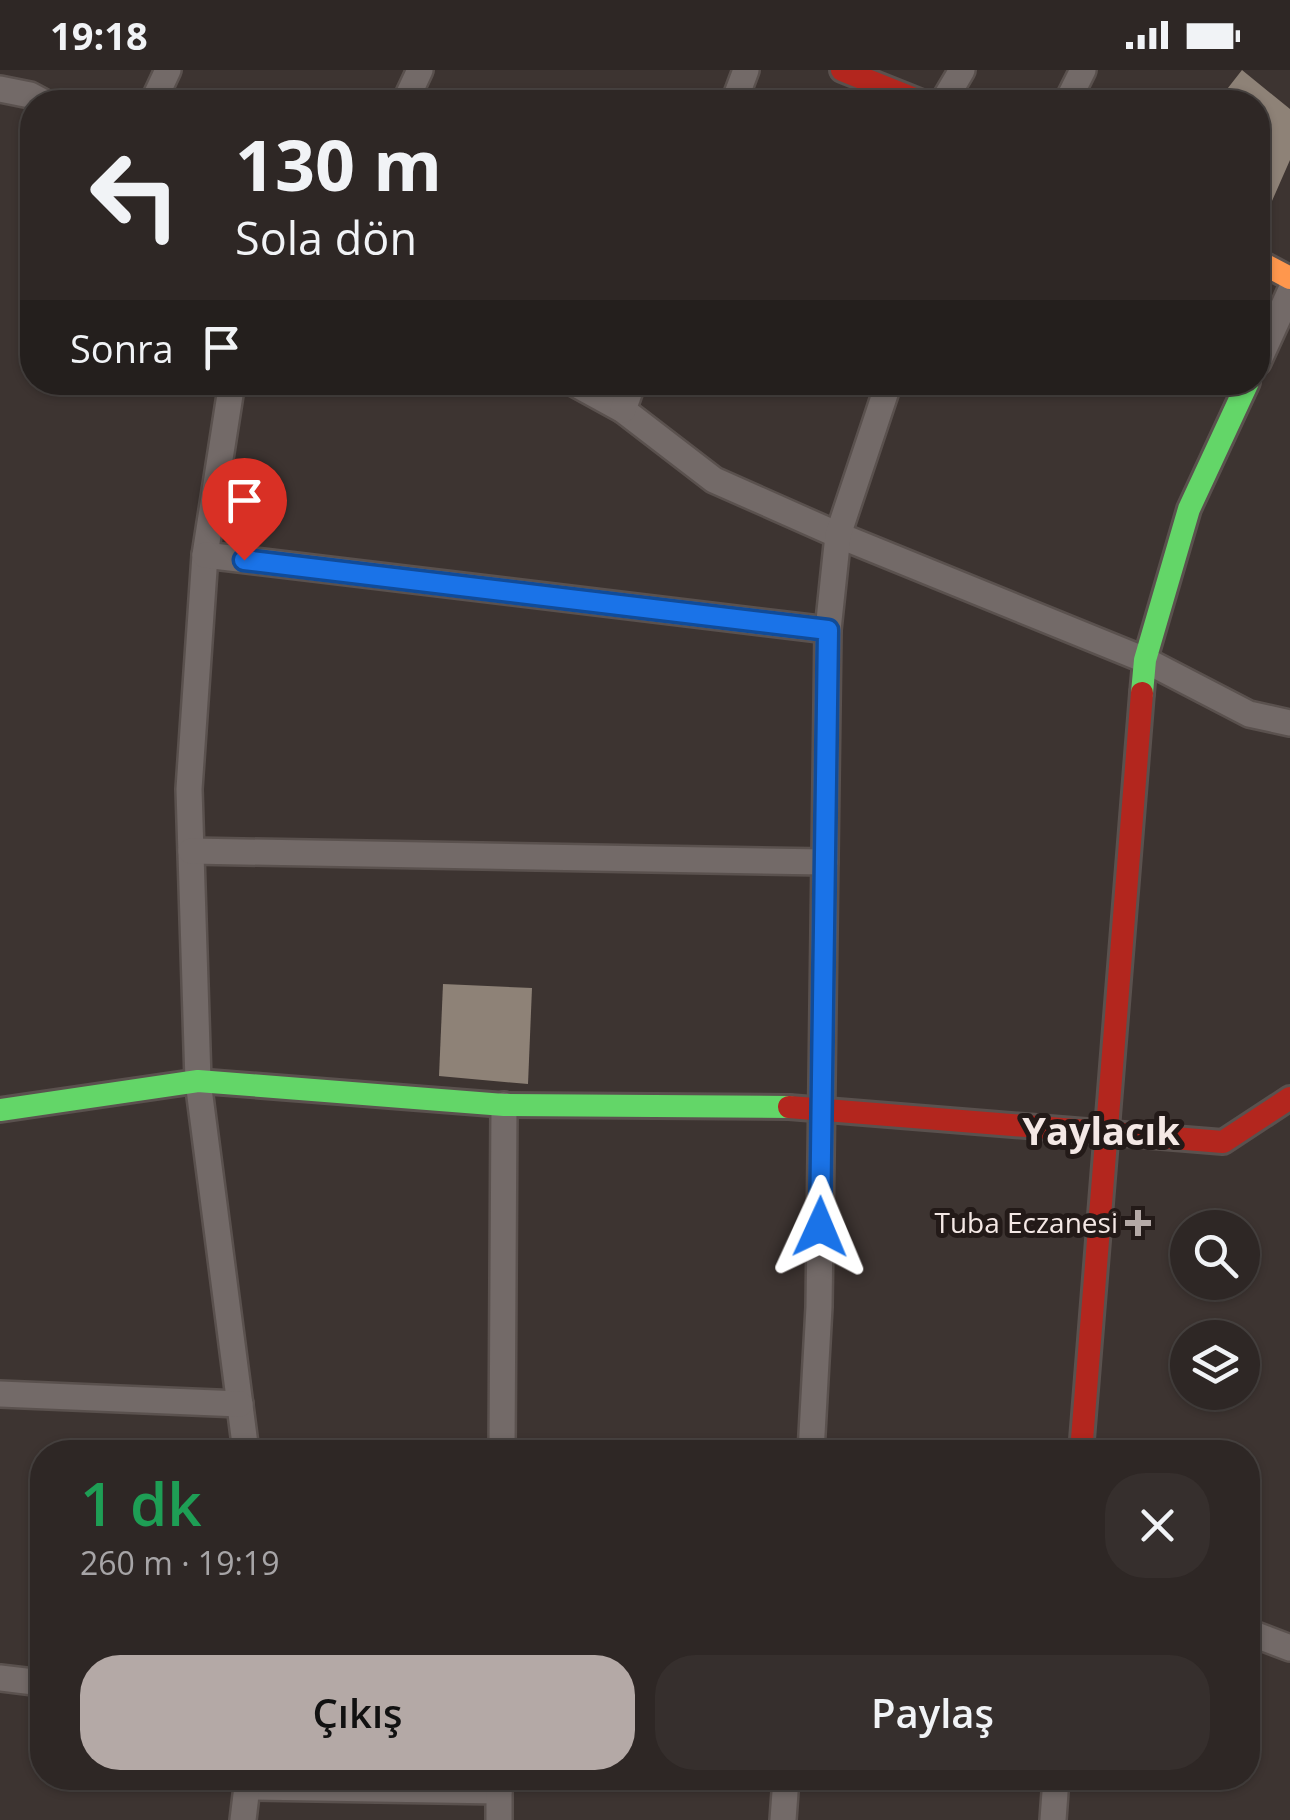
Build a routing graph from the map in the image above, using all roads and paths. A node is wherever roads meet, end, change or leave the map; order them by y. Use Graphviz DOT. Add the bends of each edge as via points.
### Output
graph roads {
  1 [pos="842,70"];
  2 [pos="892,90"];
  3 [pos="1290,292"];
  4 [pos="1270,336"];
  5 [pos="230,395"];
  6 [pos="596,395"];
  7 [pos="628,395"];
  8 [pos="886,395"];
  9 [pos="1242,395"];
  10 [pos="623,410"];
  11 [pos="838,535"];
  12 [pos="205,556"];
  13 [pos="828,630"];
  14 [pos="1145,660"];
  15 [pos="1290,724"];
  16 [pos="192,851"];
  17 [pos="824,862"];
  18 [pos="198,1081"];
  19 [pos="1290,1098"];
  20 [pos="504,1105"];
  21 [pos="822,1107"];
  22 [pos="0,1110"];
  23 [pos="1106,1134"];
  24 [pos="0,1394"];
  25 [pos="240,1404"];
  26 [pos="244,1440"];
  27 [pos="502,1440"];
  28 [pos="812,1440"];
  29 [pos="1082,1440"];
  30 [pos="1260,1637"];
  31 [pos="1290,1648"];
  32 [pos="0,1678"];
  33 [pos="30,1682"];
  34 [pos="246,1790"];
  35 [pos="499,1790"];
  36 [pos="785,1790"];
  37 [pos="1055,1790"];
  38 [pos="243,1820"];
  39 [pos="499,1820"];
  40 [pos="783,1820"];
  41 [pos="1054,1820"];
  1 -- 2 [label="street"];
  3 -- 4 [label="street"];
  5 -- 12 [label="street"];
  6 -- 10 [label="street"];
  7 -- 10 [label="street"];
  8 -- 11 [label="street"];
  9 -- 14 [label="street" via="1189,509"];
  10 -- 11 [label="street" via="714,480"];
  11 -- 13 [label="street"];
  11 -- 14 [label="street"];
  12 -- 13 [label="street"];
  12 -- 16 [label="street" via="189,789"];
  13 -- 17 [label="street"];
  14 -- 15 [label="street" via="1249,714"];
  14 -- 23 [label="street"];
  16 -- 17 [label="street"];
  16 -- 18 [label="street"];
  17 -- 21 [label="street"];
  18 -- 20 [label="street"];
  18 -- 22 [label="street"];
  18 -- 25 [label="street"];
  19 -- 23 [label="street" via="1223,1142"];
  20 -- 21 [label="street"];
  20 -- 27 [label="street"];
  21 -- 23 [label="street"];
  21 -- 28 [label="street"];
  23 -- 29 [label="street"];
  24 -- 25 [label="street"];
  25 -- 26 [label="street"];
  30 -- 31 [label="street"];
  32 -- 33 [label="street"];
  34 -- 38 [label="street"];
  35 -- 39 [label="street"];
  36 -- 40 [label="street"];
  37 -- 41 [label="street"];
}
